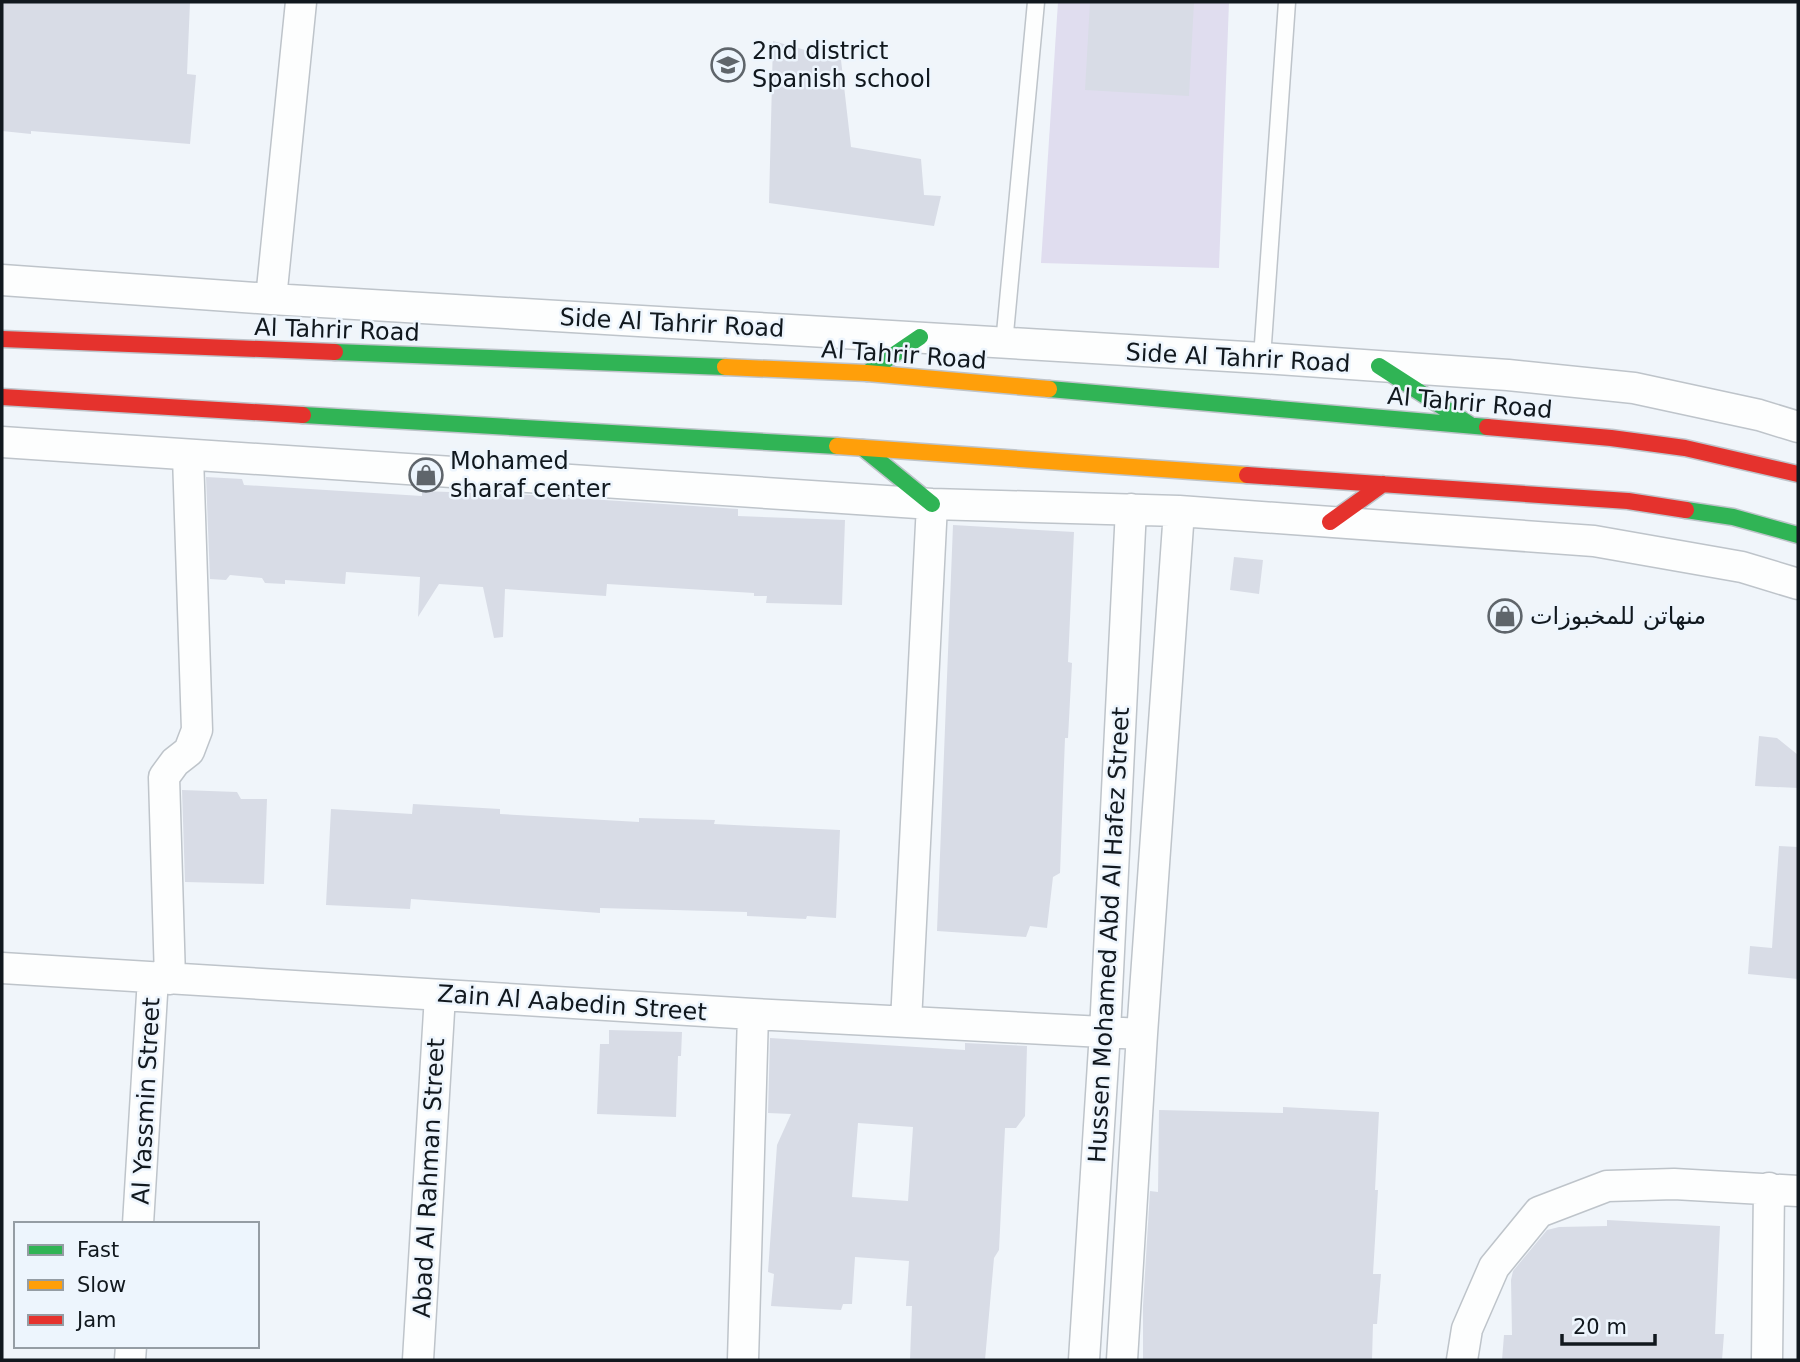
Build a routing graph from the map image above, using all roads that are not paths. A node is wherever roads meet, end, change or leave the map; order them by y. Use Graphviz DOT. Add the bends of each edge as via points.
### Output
graph roads {
  1 [pos="301,2"];
  2 [pos="1036,2"];
  3 [pos="1287,2"];
  4 [pos="2,280"];
  5 [pos="271,299"];
  6 [pos="919,337"];
  7 [pos="2,339"];
  8 [pos="57,342"];
  9 [pos="1004,344"];
  10 [pos="1262,358"];
  11 [pos="49,362"];
  12 [pos="1379,366"];
  13 [pos="867,373"];
  14 [pos="51,384"];
  15 [pos="2,397"];
  16 [pos="60,400"];
  17 [pos="1474,427"];
  18 [pos="1798,427"];
  19 [pos="2,443"];
  20 [pos="863,448"];
  21 [pos="188,456"];
  22 [pos="1798,474"];
  23 [pos="1383,484"];
  24 [pos="932,504"];
  25 [pos="1131,509"];
  26 [pos="1179,511"];
  27 [pos="1330,522"];
  28 [pos="1798,535"];
  29 [pos="1798,584"];
  30 [pos="2,968"];
  31 [pos="162,978"];
  32 [pos="440,995"];
  33 [pos="752,1014"];
  34 [pos="906,1022"];
  35 [pos="1105,1032"];
  36 [pos="1142,1034"];
  37 [pos="1769,1188"];
  38 [pos="1798,1191"];
  39 [pos="138,1222"];
  40 [pos="418,1360"];
  41 [pos="743,1360"];
  42 [pos="1084,1360"];
  43 [pos="1122,1360"];
  44 [pos="1462,1360"];
  45 [pos="1767,1360"];
  1 -- 5 [label="street"];
  2 -- 9 [label="lane"];
  3 -- 10 [label="lane"];
  4 -- 5 [label="street, Side Al Tahrir Road"];
  5 -- 6 [label="street, Side Al Tahrir Road"];
  6 -- 9 [label="street, Side Al Tahrir Road"];
  6 -- 13 [label="street"];
  7 -- 8 [label="street, Al Tahrir Road"];
  8 -- 11 [label="street"];
  8 -- 13 [label="street, Al Tahrir Road"];
  9 -- 10 [label="street, Side Al Tahrir Road"];
  10 -- 12 [label="street, Side Al Tahrir Road"];
  12 -- 17 [label="street"];
  12 -- 18 [label="street, Side Al Tahrir Road" via="1634,388"];
  13 -- 17 [label="street, Al Tahrir Road"];
  14 -- 16 [label="street"];
  15 -- 16 [label="street"];
  16 -- 20 [label="street"];
  17 -- 22 [label="street, Al Tahrir Road" via="1685,448"];
  19 -- 21 [label="street"];
  20 -- 23 [label="street"];
  20 -- 24 [label="street"];
  21 -- 24 [label="street"];
  21 -- 31 [label="street, Al Yassmin Street" via="197,730 189,751 164,778"];
  23 -- 27 [label="street"];
  23 -- 28 [label="street" via="1628,501 1733,517"];
  24 -- 25 [label="street"];
  24 -- 34 [label="street"];
  25 -- 26 [label="street"];
  25 -- 35 [label="street, Hussen Mohamed Abd Al Hafez Street"];
  26 -- 27 [label="street"];
  26 -- 36 [label="street, Hussen Mohamed Abd Al Hafez Street"];
  27 -- 29 [label="street" via="1594,541 1742,567"];
  30 -- 31 [label="street, Zain Al Aabedin Street"];
  31 -- 32 [label="street, Zain Al Aabedin Street"];
  31 -- 39 [label="street, Al Yassmin Street"];
  32 -- 33 [label="street, Zain Al Aabedin Street"];
  32 -- 40 [label="street, Abad Al Rahman Street"];
  33 -- 34 [label="street, Zain Al Aabedin Street"];
  33 -- 41 [label="street"];
  34 -- 35 [label="street, Zain Al Aabedin Street"];
  35 -- 36 [label="street, Zain Al Aabedin Street"];
  35 -- 42 [label="street, Hussen Mohamed Abd Al Hafez Street"];
  36 -- 43 [label="street, Hussen Mohamed Abd Al Hafez Street"];
  37 -- 38 [label="street"];
  37 -- 44 [label="street" via="1607,1186 1539,1212 1493,1268 1467,1329"];
  37 -- 45 [label="street"];
}
